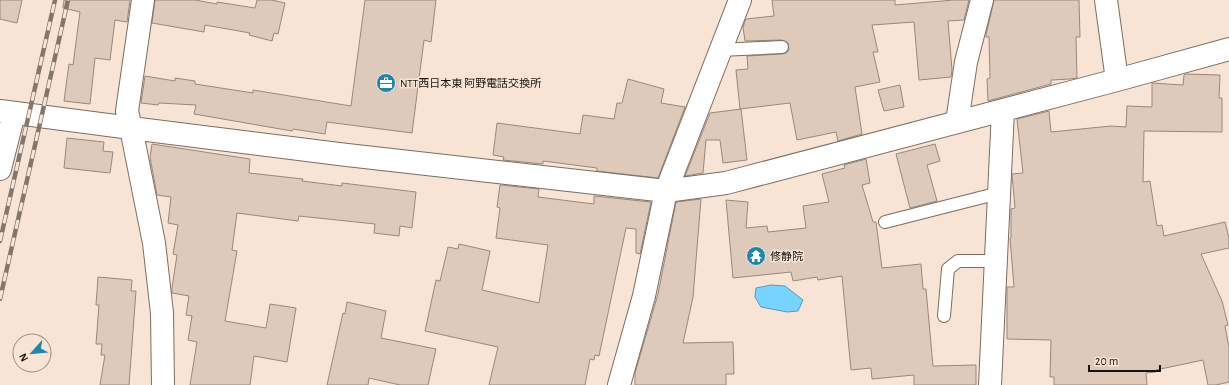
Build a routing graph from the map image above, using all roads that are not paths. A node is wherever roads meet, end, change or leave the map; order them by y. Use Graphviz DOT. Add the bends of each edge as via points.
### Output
graph roads {
  1 [pos="143,0"];
  2 [pos="740,0"];
  3 [pos="982,0"];
  4 [pos="1106,0"];
  5 [pos="782,47"];
  6 [pos="1229,49"];
  7 [pos="720,50"];
  8 [pos="1117,80"];
  9 [pos="1003,110"];
  10 [pos="7,112"];
  11 [pos="956,122"];
  12 [pos="131,128"];
  13 [pos="0,169"];
  14 [pos="666,191"];
  15 [pos="999,193"];
  16 [pos="885,222"];
  17 [pos="996,261"];
  18 [pos="944,316"];
  19 [pos="163,385"];
  20 [pos="619,385"];
  21 [pos="990,385"];
  1 -- 12 [label="street" via="127,111"];
  2 -- 7 [label="street"];
  3 -- 11 [label="street" via="966,62"];
  4 -- 8 [label="street"];
  5 -- 7 [label="lane"];
  6 -- 8 [label="street"];
  7 -- 14 [label="street"];
  8 -- 9 [label="street"];
  9 -- 11 [label="street"];
  9 -- 15 [label="street"];
  10 -- 12 [label="street"];
  10 -- 13 [label="street"];
  11 -- 14 [label="street" via="726,183"];
  12 -- 14 [label="street"];
  12 -- 19 [label="street" via="154,243 162,313"];
  14 -- 20 [label="street" via="644,296"];
  15 -- 16 [label="lane"];
  15 -- 17 [label="street"];
  17 -- 18 [label="lane" via="958,260 948,269"];
  17 -- 21 [label="street"];
}
